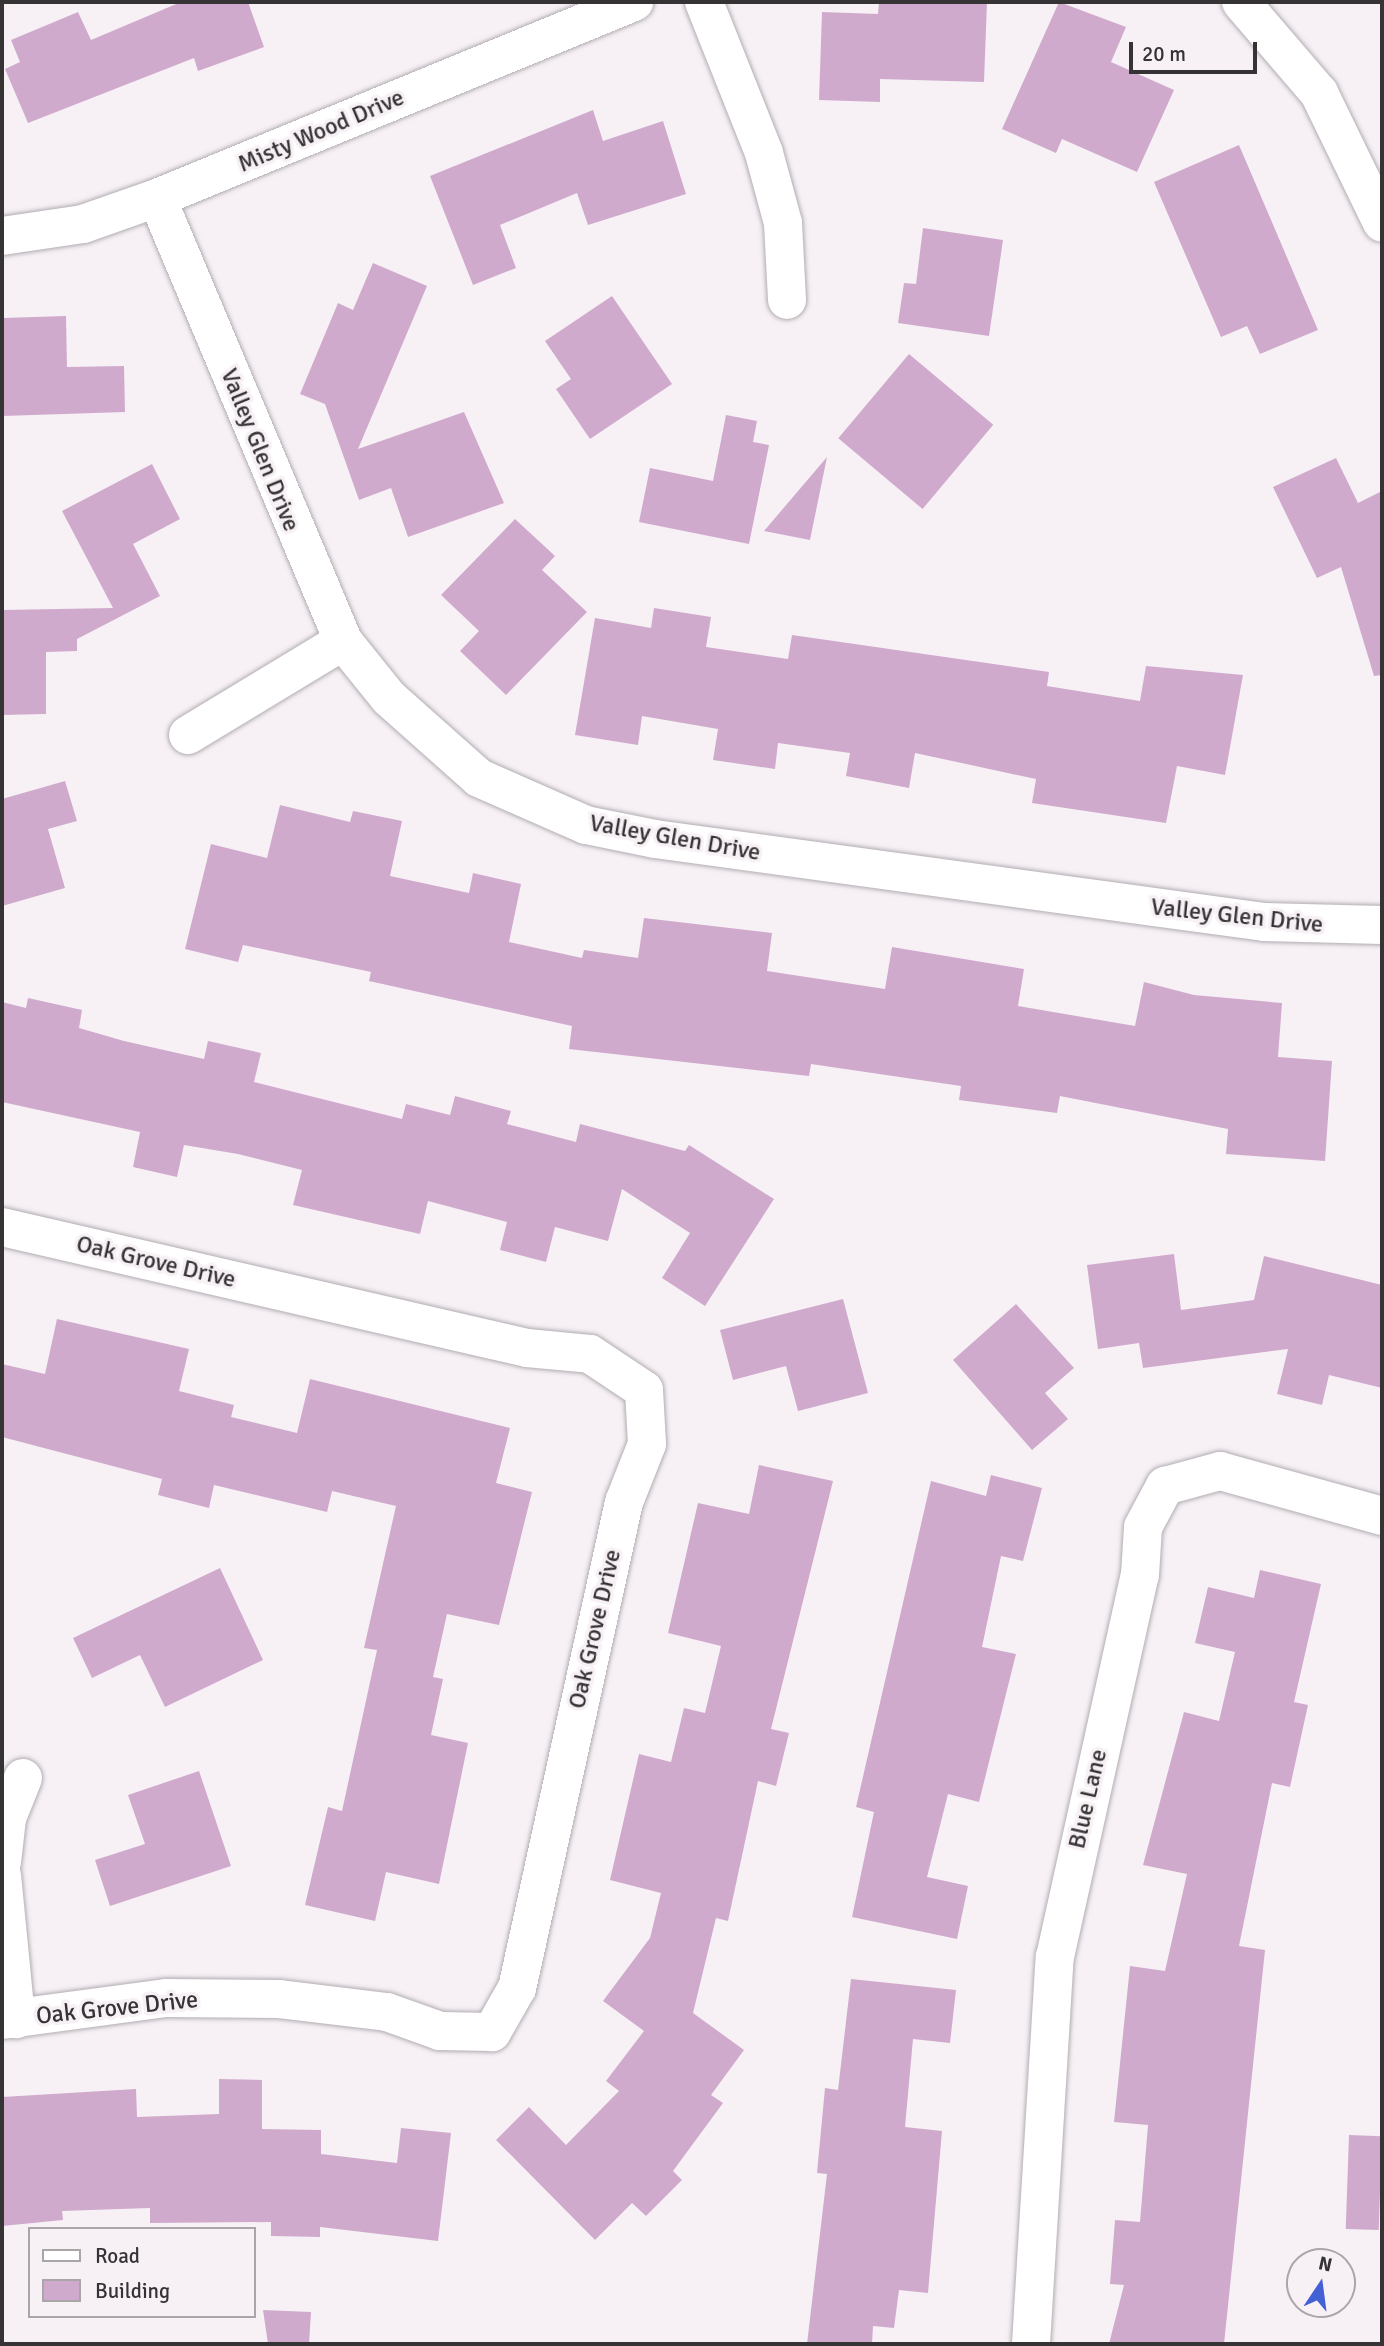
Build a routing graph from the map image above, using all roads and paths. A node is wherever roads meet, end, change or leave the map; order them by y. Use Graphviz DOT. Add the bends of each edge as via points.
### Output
graph roads {
  1 [pos="634,2"];
  2 [pos="704,2"];
  3 [pos="1241,2"];
  4 [pos="157,198"];
  5 [pos="1382,223"];
  6 [pos="2,236"];
  7 [pos="787,300"];
  8 [pos="343,641"];
  9 [pos="188,735"];
  10 [pos="1382,925"];
  11 [pos="2,1227"];
  12 [pos="1382,1516"];
  13 [pos="23,1778"];
  14 [pos="2,1862"];
  15 [pos="2,1875"];
  16 [pos="9,2020"];
  17 [pos="1031,2344"];
  1 -- 4 [label="street, Misty Wood Drive"];
  2 -- 7 [label="street" via="764,153 783,222"];
  3 -- 5 [label="street" via="1319,93"];
  4 -- 6 [label="street, Misty Wood Drive" via="83,224"];
  4 -- 8 [label="street, Valley Glen Drive"];
  8 -- 9 [label="street"];
  8 -- 10 [label="street, Valley Glen Drive" via="389,698 479,778 586,825 1264,922"];
  11 -- 16 [label="street, Oak Grove Drive" via="527,1348 590,1354 644,1391 647,1444 624,1502 517,1988 492,2032 440,2031 387,2012 280,1999 166,1998"];
  12 -- 17 [label="street, Blue Lane" via="1220,1471 1166,1486 1143,1527 1140,1575 1055,1956"];
  13 -- 14 [label="street" via="8,1818"];
  15 -- 16 [label="street"];
}
